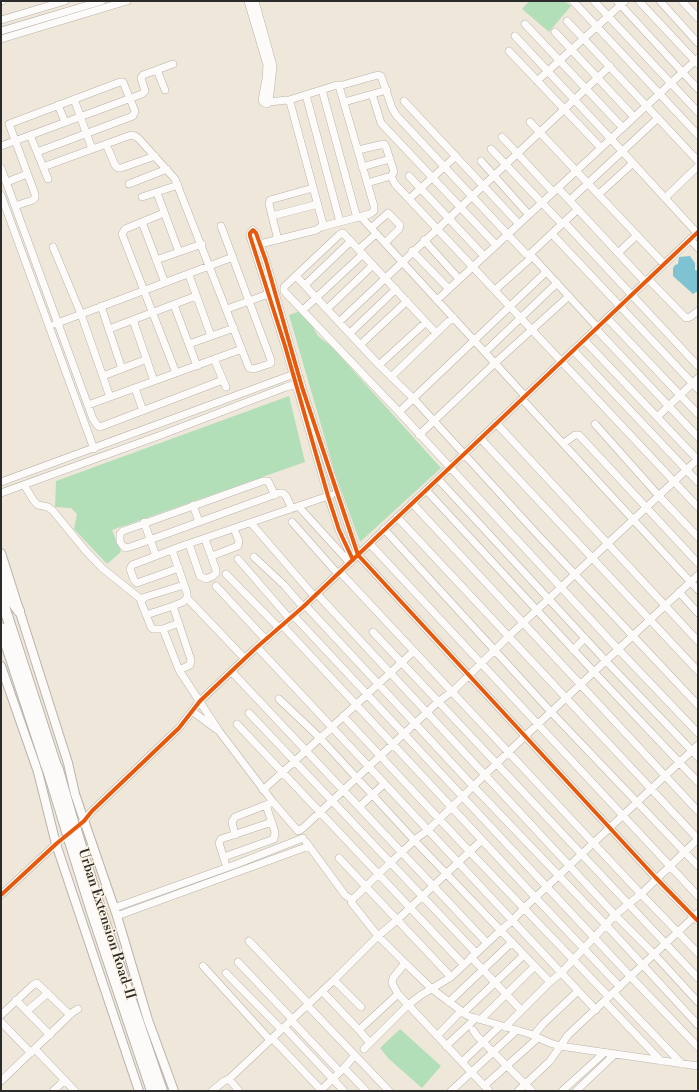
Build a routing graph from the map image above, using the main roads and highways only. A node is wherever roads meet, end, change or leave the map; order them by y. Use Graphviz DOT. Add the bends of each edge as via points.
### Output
graph roads {
  1 [pos="1,553"];
  2 [pos="1,572"];
  3 [pos="1,597"];
  4 [pos="20,611"];
  5 [pos="1,628"];
  6 [pos="1,666"];
  7 [pos="68,763"];
  8 [pos="52,768"];
  9 [pos="38,772"];
  10 [pos="71,828"];
  11 [pos="140,1091"];
  12 [pos="152,1091"];
  13 [pos="162,1091"];
  14 [pos="174,1091"];
  1 -- 4 [label="main road"];
  2 -- 4 [label="highway" via="9,597"];
  3 -- 8 [label="highway, Urban Extension Road-II"];
  4 -- 7 [label="main road"];
  5 -- 8 [label="highway, Urban Extension Road-II"];
  6 -- 9 [label="main road"];
  7 -- 9 [label="main road"];
  7 -- 14 [label="main road" via="137,987"];
  8 -- 10 [label="highway, Urban Extension Road-II"];
  9 -- 11 [label="main road" via="56,844"];
  10 -- 12 [label="highway, Urban Extension Road-II" via="92,912"];
  10 -- 13 [label="highway, Urban Extension Road-II"];
}
